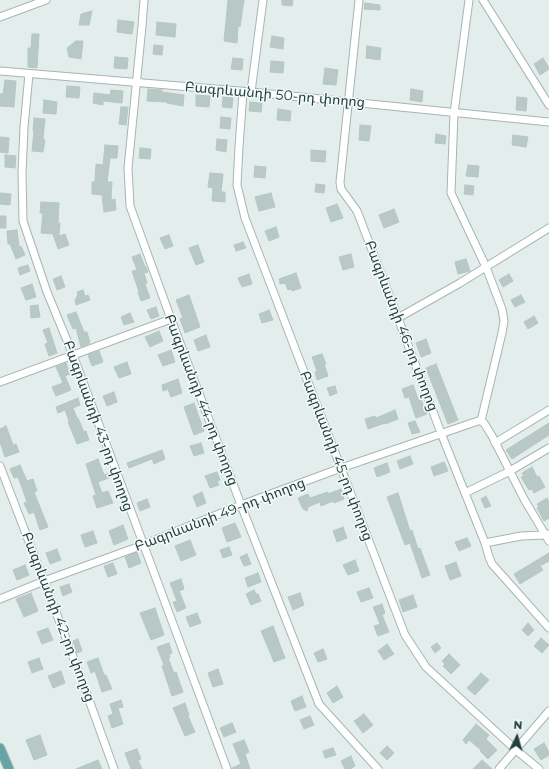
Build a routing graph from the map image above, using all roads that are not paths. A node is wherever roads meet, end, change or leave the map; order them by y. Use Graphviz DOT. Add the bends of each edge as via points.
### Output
graph roads {
  1 [pos="46,0"];
  2 [pos="144,0"];
  3 [pos="263,0"];
  4 [pos="359,0"];
  5 [pos="469,0"];
  6 [pos="483,0"];
  7 [pos="0,17"];
  8 [pos="0,71"];
  9 [pos="29,74"];
  10 [pos="136,83"];
  11 [pos="243,92"];
  12 [pos="251,92"];
  13 [pos="348,102"];
  14 [pos="549,106"];
  15 [pos="454,113"];
  16 [pos="549,122"];
  17 [pos="549,228"];
  18 [pos="486,267"];
  19 [pos="398,318"];
  20 [pos="171,319"];
  21 [pos="73,355"];
  22 [pos="0,382"];
  23 [pos="549,410"];
  24 [pos="481,421"];
  25 [pos="441,433"];
  26 [pos="495,443"];
  27 [pos="549,448"];
  28 [pos="0,466"];
  29 [pos="341,468"];
  30 [pos="510,471"];
  31 [pos="465,493"];
  32 [pos="241,505"];
  33 [pos="548,537"];
  34 [pos="485,543"];
  35 [pos="143,545"];
  36 [pos="44,582"];
  37 [pos="0,599"];
  38 [pos="549,628"];
  39 [pos="549,711"];
  40 [pos="0,748"];
  41 [pos="516,750"];
  42 [pos="9,769"];
  43 [pos="114,769"];
  44 [pos="227,769"];
  45 [pos="378,769"];
  46 [pos="499,769"];
  47 [pos="539,769"];
  1 -- 7 [label="street"];
  2 -- 10 [label="street, Բագրևանդի 44-րդ փողոց"];
  3 -- 12 [label="street"];
  4 -- 13 [label="street, Բագրևանդի 46-րդ փողոց"];
  5 -- 15 [label="street"];
  6 -- 14 [label="street"];
  8 -- 9 [label="street, Բագրևանդի 50-րդ փողոց"];
  9 -- 10 [label="street, Բագրևանդի 50-րդ փողոց"];
  9 -- 21 [label="street, Բագրևանդի 43-րդ փողոց" via="22,165 23,221 47,292"];
  10 -- 11 [label="street, Բագրևանդի 50-րդ փողոց"];
  10 -- 20 [label="street, Բագրևանդի 44-րդ փողոց" via="128,168 130,206"];
  11 -- 12 [label="street, Բագրևանդի 50-րդ փողոց"];
  11 -- 29 [label="street, Բագրևանդի 45-րդ փողոց" via="237,185 245,218"];
  12 -- 13 [label="street, Բագրևանդի 50-րդ փողոց"];
  13 -- 15 [label="street, Բագրևանդի 50-րդ փողոց"];
  13 -- 19 [label="street, Բագրևանդի 46-րդ փողոց" via="341,189 357,211"];
  15 -- 16 [label="street, Բագրևանդի 50-րդ փողոց"];
  15 -- 18 [label="street" via="451,193"];
  17 -- 18 [label="street"];
  18 -- 19 [label="street"];
  18 -- 24 [label="street" via="504,321"];
  19 -- 25 [label="street, Բագրևանդի 46-րդ փողոց"];
  20 -- 21 [label="street"];
  20 -- 32 [label="street, Բագրևանդի 44-րդ փողոց"];
  21 -- 22 [label="street"];
  21 -- 35 [label="street, Բագրևանդի 43-րդ փողոց"];
  23 -- 26 [label="street"];
  24 -- 25 [label="street, Բագրևանդի 49-րդ փողոց"];
  24 -- 26 [label="street"];
  25 -- 29 [label="street, Բագրևանդի 49-րդ փողոց"];
  25 -- 31 [label="street, Բագրևանդի 46-րդ փողոց"];
  26 -- 30 [label="street"];
  27 -- 30 [label="street"];
  28 -- 36 [label="street, Բագրևանդի 42-րդ փողոց"];
  29 -- 32 [label="street, Բագրևանդի 49-րդ փողոց"];
  29 -- 41 [label="street, Բագրևանդի 45-րդ փողոց" via="405,635 426,667"];
  30 -- 31 [label="street"];
  30 -- 33 [label="street"];
  31 -- 34 [label="street, Բագրևանդի 46-րդ փողոց"];
  32 -- 35 [label="street, Բագրևանդի 49-րդ փողոց"];
  32 -- 45 [label="street, Բագրևանդի 44-րդ փողոց" via="319,704"];
  33 -- 34 [label="street" via="520,536"];
  34 -- 38 [label="street, Բագրևանդի 46-րդ փողոց" via="492,564"];
  35 -- 36 [label="street, Բագրևանդի 49-րդ փողոց"];
  35 -- 44 [label="street, Բագրևանդի 43-րդ փողոց"];
  36 -- 37 [label="street, Բագրևանդի 49-րդ փողոց"];
  36 -- 43 [label="street, Բագրևանդի 42-րդ փողոց"];
  39 -- 41 [label="street"];
  40 -- 42 [label="main road"];
  41 -- 46 [label="street"];
  41 -- 47 [label="street, Բագրևանդի 45-րդ փողոց"];
}
